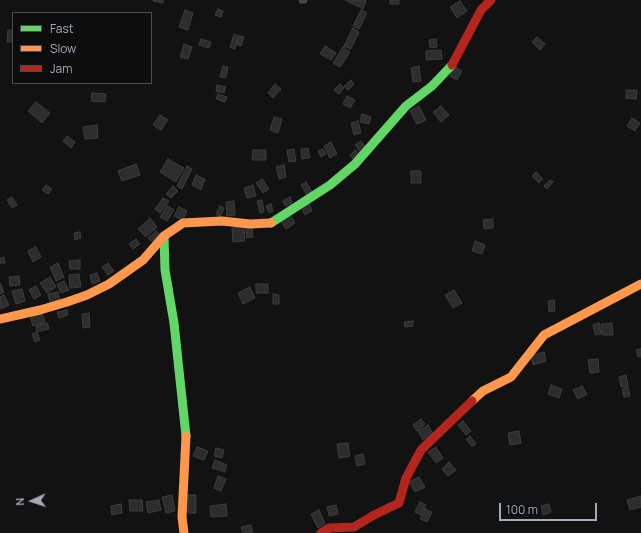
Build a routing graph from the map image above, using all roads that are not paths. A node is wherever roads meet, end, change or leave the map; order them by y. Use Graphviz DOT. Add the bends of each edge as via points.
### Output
graph roads {
  1 [pos="491,0"];
  2 [pos="164,236"];
  3 [pos="641,284"];
  4 [pos="0,319"];
  5 [pos="184,533"];
  6 [pos="321,533"];
  1 -- 2 [label="street" via="481,10 451,67 406,106 355,164 330,185 270,224 204,221 183,223"];
  2 -- 4 [label="street" via="143,260 109,284 67,302"];
  2 -- 5 [label="street" via="165,270 174,323 186,442 182,510"];
  3 -- 6 [label="street" via="544,335 511,377 484,391 421,450 406,478 399,503 354,527 329,528"];
}
